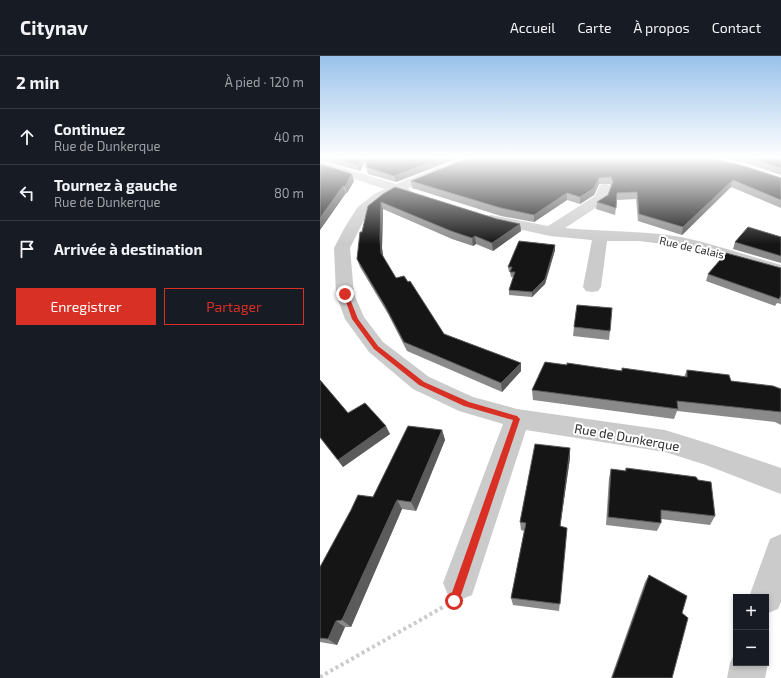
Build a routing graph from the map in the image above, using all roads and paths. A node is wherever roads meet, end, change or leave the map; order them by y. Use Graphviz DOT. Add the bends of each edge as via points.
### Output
graph roads {
  1 [pos="391,186"];
  2 [pos="402,186"];
  3 [pos="397,188"];
  4 [pos="605,188"];
  5 [pos="419,195"];
  6 [pos="476,214"];
  7 [pos="550,231"];
  8 [pos="600,236"];
  9 [pos="781,270"];
  10 [pos="592,287"];
  11 [pos="517,419"];
  12 [pos="781,481"];
  13 [pos="781,550"];
  14 [pos="460,583"];
  15 [pos="767,594"];
  16 [pos="748,666"];
  17 [pos="320,677"];
  18 [pos="746,678"];
  1 -- 3 [label="street"];
  2 -- 3 [label="street, Rue de Dunkerque"];
  3 -- 5 [label="street"];
  3 -- 11 [label="street, Rue de Dunkerque" via="379,197 362,211 342,248 345,294 355,319 376,347 421,383 467,404"];
  4 -- 7 [label="street" via="601,198"];
  6 -- 7 [label="street, Rue de Calais"];
  7 -- 8 [label="street, Rue de Calais"];
  8 -- 9 [label="street, Rue de Calais" via="639,236 680,242"];
  8 -- 10 [label="street"];
  11 -- 12 [label="street, Rue de Dunkerque" via="665,441"];
  11 -- 14 [label="street"];
  13 -- 15 [label="street"];
  14 -- 17 [label="path" via="454,601"];
  16 -- 18 [label="street"];
}
